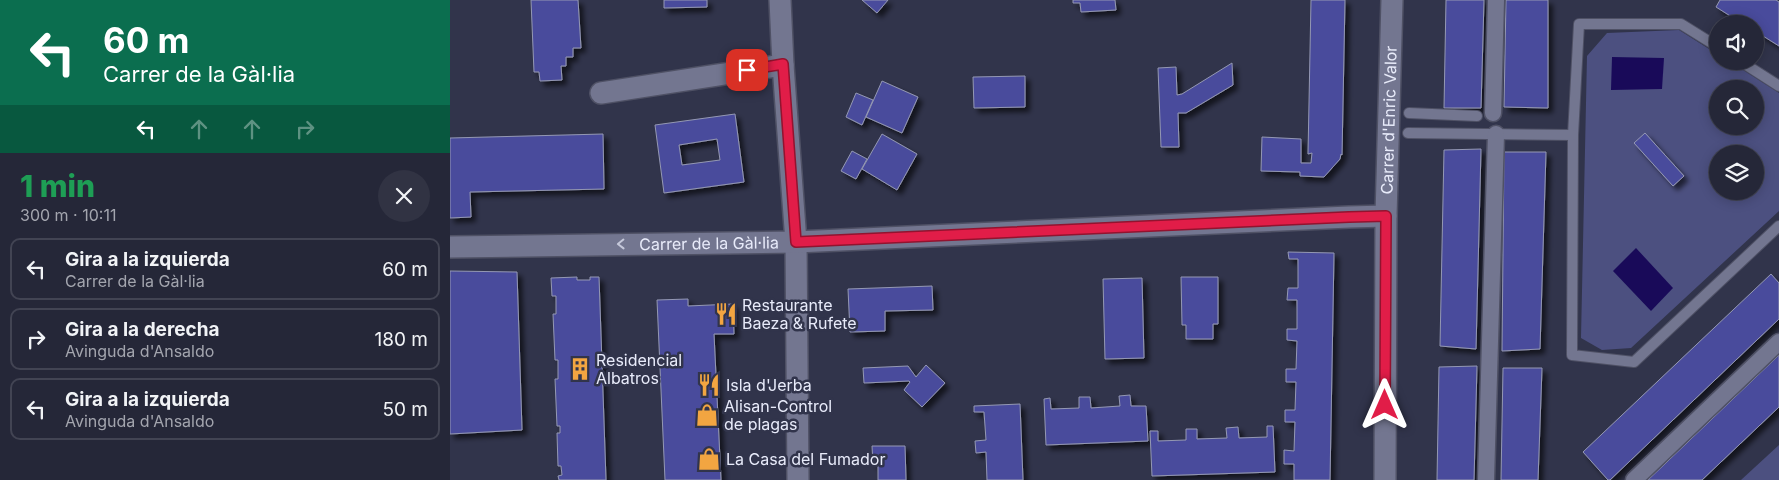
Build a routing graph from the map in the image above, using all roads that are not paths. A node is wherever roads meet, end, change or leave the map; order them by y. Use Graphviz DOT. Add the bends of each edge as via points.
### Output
graph roads {
  1 [pos="780,0"];
  2 [pos="1392,0"];
  3 [pos="1496,0"];
  4 [pos="1709,41"];
  5 [pos="783,64"];
  6 [pos="1754,70"];
  7 [pos="1779,86"];
  8 [pos="601,93"];
  9 [pos="1409,113"];
  10 [pos="1485,114"];
  11 [pos="1408,133"];
  12 [pos="1496,134"];
  13 [pos="1573,135"];
  14 [pos="1386,216"];
  15 [pos="1779,226"];
  16 [pos="796,242"];
  17 [pos="450,247"];
  18 [pos="1779,342"];
  19 [pos="798,480"];
  20 [pos="1385,480"];
  21 [pos="1486,480"];
  22 [pos="1634,480"];
  1 -- 5 [label="street"];
  2 -- 14 [label="street, Carrer d'Enric Valor"];
  3 -- 10 [label="street"];
  4 -- 13 [label="lane" via="1681,24 1579,24"];
  5 -- 8 [label="street"];
  5 -- 16 [label="street"];
  6 -- 7 [label="lane"];
  9 -- 10 [label="lane"];
  11 -- 12 [label="lane"];
  12 -- 13 [label="lane"];
  12 -- 21 [label="street"];
  13 -- 15 [label="lane" via="1572,355 1634,362"];
  14 -- 16 [label="street, Carrer de la Gàl·lia"];
  14 -- 20 [label="street, Carrer d'Enric Valor"];
  16 -- 17 [label="street, Carrer de la Gàl·lia, one-way"];
  16 -- 19 [label="street"];
  18 -- 22 [label="street"];
}
